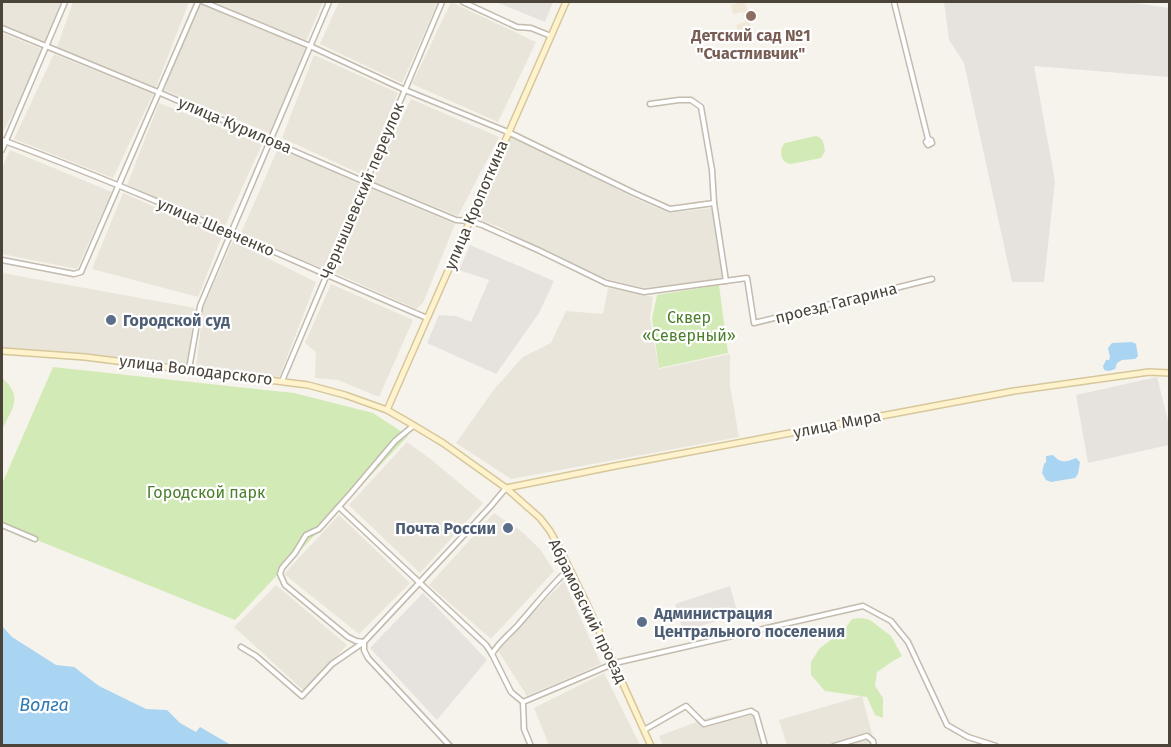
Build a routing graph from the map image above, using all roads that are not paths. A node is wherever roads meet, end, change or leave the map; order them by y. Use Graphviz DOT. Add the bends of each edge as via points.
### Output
graph roads {
  1 [pos="65,2"];
  2 [pos="198,2"];
  3 [pos="204,2"];
  4 [pos="329,2"];
  5 [pos="442,2"];
  6 [pos="463,2"];
  7 [pos="566,2"];
  8 [pos="894,2"];
  9 [pos="2,28"];
  10 [pos="551,36"];
  11 [pos="310,46"];
  12 [pos="46,47"];
  13 [pos="405,90"];
  14 [pos="158,92"];
  15 [pos="650,104"];
  16 [pos="508,132"];
  17 [pos="928,139"];
  18 [pos="270,140"];
  19 [pos="3,141"];
  20 [pos="2,150"];
  21 [pos="365,182"];
  22 [pos="118,186"];
  23 [pos="714,203"];
  24 [pos="469,221"];
  25 [pos="231,233"];
  26 [pos="2,260"];
  27 [pos="327,276"];
  28 [pos="932,279"];
  29 [pos="726,281"];
  30 [pos="428,318"];
  31 [pos="2,351"];
  32 [pos="189,369"];
  33 [pos="1170,373"];
  34 [pos="282,381"];
  35 [pos="387,410"];
  36 [pos="414,425"];
  37 [pos="506,489"];
  38 [pos="339,507"];
  39 [pos="2,525"];
  40 [pos="35,539"];
  41 [pos="570,568"];
  42 [pos="420,582"];
  43 [pos="364,642"];
  44 [pos="241,647"];
  45 [pos="492,654"];
  46 [pos="615,663"];
  47 [pos="523,702"];
  48 [pos="644,730"];
  49 [pos="649,745"];
  50 [pos="450,746"];
  51 [pos="531,746"];
  52 [pos="765,746"];
  53 [pos="834,746"];
  54 [pos="874,746"];
  55 [pos="996,746"];
  1 -- 12 [label="street"];
  2 -- 14 [label="street"];
  3 -- 11 [label="street"];
  4 -- 11 [label="street"];
  5 -- 13 [label="street, Чернышевский переулок"];
  6 -- 10 [label="street" via="517,27"];
  7 -- 10 [label="street, улица Кропоткина"];
  8 -- 17 [label="street"];
  9 -- 12 [label="street, улица Курилова"];
  10 -- 16 [label="street, улица Кропоткина"];
  11 -- 13 [label="street"];
  11 -- 18 [label="street"];
  12 -- 14 [label="street, улица Курилова"];
  12 -- 19 [label="street"];
  13 -- 16 [label="street"];
  13 -- 21 [label="street, Чернышевский переулок"];
  14 -- 18 [label="street, улица Курилова"];
  14 -- 22 [label="street"];
  15 -- 23 [label="street" via="691,100 700,107"];
  16 -- 23 [label="street" via="669,209"];
  16 -- 24 [label="street, улица Кропоткина"];
  18 -- 21 [label="street, улица Курилова"];
  18 -- 25 [label="street"];
  19 -- 20 [label="street"];
  19 -- 22 [label="street, улица Шевченко"];
  21 -- 24 [label="street, улица Курилова" via="456,220"];
  21 -- 27 [label="street, Чернышевский переулок"];
  22 -- 25 [label="street, улица Шевченко"];
  22 -- 26 [label="street" via="81,272 74,274"];
  23 -- 29 [label="street"];
  24 -- 29 [label="street, проезд Гагарина" via="606,283 644,292"];
  24 -- 30 [label="street, улица Кропоткина"];
  25 -- 27 [label="street, улица Шевченко"];
  25 -- 32 [label="street" via="200,306"];
  27 -- 30 [label="street, улица Шевченко"];
  27 -- 34 [label="street, Чернышевский переулок"];
  28 -- 29 [label="street, проезд Гагарина" via="754,323 747,278"];
  30 -- 35 [label="street, улица Кропоткина"];
  31 -- 32 [label="street, улица Володарского"];
  32 -- 34 [label="street, улица Володарского"];
  33 -- 37 [label="street, улица Мира" via="1149,372 1014,391"];
  34 -- 35 [label="street, улица Володарского" via="345,394"];
  35 -- 36 [label="street, Абрамовский проезд"];
  36 -- 37 [label="street, Абрамовский проезд"];
  36 -- 38 [label="street" via="395,441"];
  37 -- 41 [label="street, Абрамовский проезд" via="540,518"];
  37 -- 42 [label="street"];
  38 -- 42 [label="street"];
  38 -- 43 [label="street" via="319,529 306,535 280,574 298,597 348,637"];
  39 -- 40 [label="street"];
  41 -- 45 [label="street"];
  41 -- 46 [label="street, Абрамовский проезд"];
  42 -- 43 [label="street"];
  42 -- 45 [label="street"];
  43 -- 44 [label="street" via="332,664 302,696"];
  43 -- 50 [label="street" via="368,658"];
  45 -- 47 [label="street" via="511,692"];
  46 -- 47 [label="street"];
  46 -- 48 [label="street, Абрамовский проезд"];
  46 -- 55 [label="street" via="863,606 891,621 908,642 947,725"];
  47 -- 51 [label="street" via="524,729"];
  48 -- 49 [label="street, Абрамовский проезд"];
  48 -- 52 [label="street" via="686,706 704,724 751,711 756,714"];
  53 -- 54 [label="street" via="867,736"];
}
